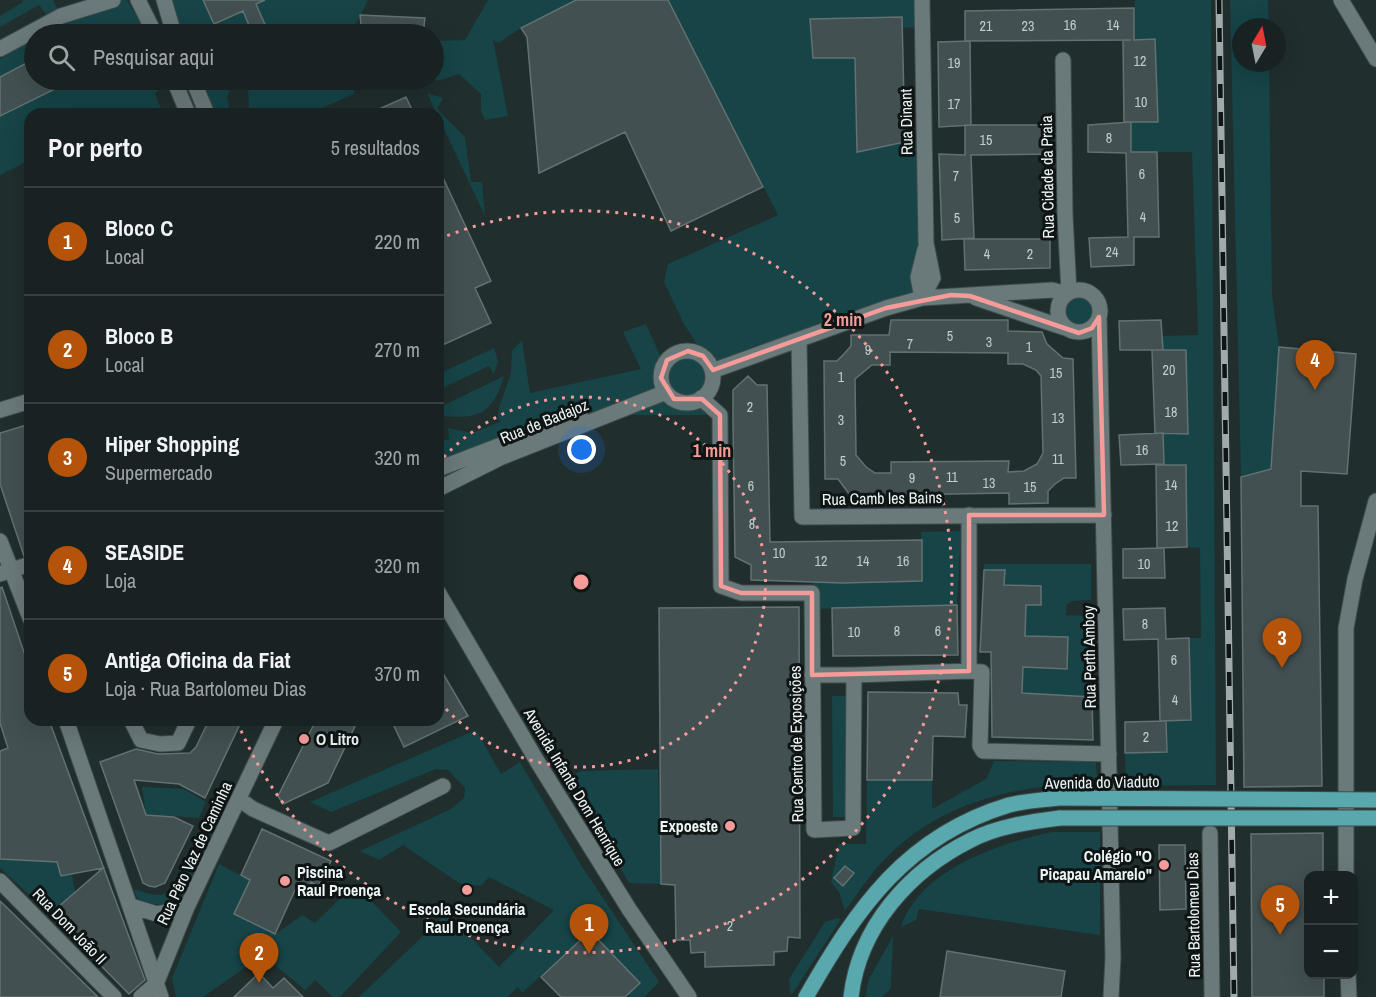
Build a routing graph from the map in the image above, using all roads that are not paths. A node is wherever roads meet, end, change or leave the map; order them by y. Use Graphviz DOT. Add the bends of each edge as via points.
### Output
graph roads {
  1 [pos="76,0"];
  2 [pos="113,0"];
  3 [pos="138,0"];
  4 [pos="164,0"];
  5 [pos="922,0"];
  6 [pos="1341,0"];
  7 [pos="61,16"];
  8 [pos="46,24"];
  9 [pos="150,24"];
  10 [pos="171,24"];
  11 [pos="24,36"];
  12 [pos="0,49"];
  13 [pos="1376,58"];
  14 [pos="1063,60"];
  15 [pos="178,90"];
  16 [pos="197,90"];
  17 [pos="186,108"];
  18 [pos="205,108"];
  19 [pos="1068,293"];
  20 [pos="970,296"];
  21 [pos="922,298"];
  22 [pos="1099,317"];
  23 [pos="1065,328"];
  24 [pos="799,340"];
  25 [pos="712,371"];
  26 [pos="664,389"];
  27 [pos="701,398"];
  28 [pos="24,403"];
  29 [pos="0,410"];
  30 [pos="444,467"];
  31 [pos="444,486"];
  32 [pos="1376,501"];
  33 [pos="969,515"];
  34 [pos="1104,515"];
  35 [pos="0,541"];
  36 [pos="24,566"];
  37 [pos="5,571"];
  38 [pos="444,602"];
  39 [pos="24,607"];
  40 [pos="969,671"];
  41 [pos="812,675"];
  42 [pos="854,675"];
  43 [pos="68,726"];
  44 [pos="133,726"];
  45 [pos="186,726"];
  46 [pos="273,726"];
  47 [pos="1109,754"];
  48 [pos="443,786"];
  49 [pos="239,799"];
  50 [pos="1376,800"];
  51 [pos="1376,818"];
  52 [pos="1210,833"];
  53 [pos="1346,871"];
  54 [pos="0,881"];
  55 [pos="131,906"];
  56 [pos="187,907"];
  57 [pos="1348,979"];
  58 [pos="159,990"];
  59 [pos="114,997"];
  60 [pos="141,997"];
  61 [pos="689,997"];
  62 [pos="806,997"];
  63 [pos="851,997"];
  64 [pos="1111,997"];
  65 [pos="1212,997"];
  66 [pos="1349,997"];
  1 -- 7 [label="street"];
  2 -- 7 [label="street"];
  3 -- 9 [label="street"];
  4 -- 10 [label="street"];
  5 -- 21 [label="street, Rua Dinant" via="926,243 918,277"];
  6 -- 13 [label="street"];
  7 -- 8 [label="street"];
  11 -- 12 [label="street"];
  14 -- 19 [label="street, Rua Cidade da Praia"];
  15 -- 17 [label="street"];
  16 -- 18 [label="street"];
  19 -- 20 [label="street" via="1052,290"];
  19 -- 22 [label="street" via="1079,290 1090,294 1099,304"];
  19 -- 23 [label="street" via="1058,309"];
  20 -- 21 [label="street"];
  20 -- 23 [label="street"];
  21 -- 24 [label="street"];
  22 -- 23 [label="street" via="1085,331 1078,333"];
  22 -- 34 [label="street, Rua Perth Amboy"];
  24 -- 25 [label="street"];
  24 -- 33 [label="street, Rua Camb les Bains" via="802,517"];
  25 -- 26 [label="street" via="703,356 681,351 664,364"];
  25 -- 27 [label="street" via="712,384"];
  26 -- 27 [label="street" via="683,402"];
  26 -- 30 [label="street"];
  26 -- 31 [label="street, Rua de Badajoz" via="502,457"];
  27 -- 41 [label="street, Rua Centro de Exposições" via="720,415 721,586 741,593 812,593"];
  28 -- 29 [label="street"];
  32 -- 53 [label="street" via="1354,579 1346,628"];
  33 -- 34 [label="street, Rua Camb les Bains"];
  33 -- 40 [label="street"];
  34 -- 47 [label="street, Rua Perth Amboy"];
  35 -- 37 [label="street"];
  36 -- 37 [label="street"];
  37 -- 39 [label="street"];
  38 -- 61 [label="street, Avenida Infante Dom Henrique" via="629,909"];
  40 -- 42 [label="street"];
  40 -- 47 [label="street" via="982,672 983,751"];
  41 -- 42 [label="street"];
  41 -- 42 [label="street, Rua Centro de Exposições" via="814,830 853,828"];
  43 -- 55 [label="street"];
  44 -- 45 [label="street" via="141,740 160,744 178,742"];
  46 -- 49 [label="street, Rua Pêro Vaz de Caminha"];
  47 -- 64 [label="street, Rua Perth Amboy"];
  48 -- 49 [label="street" via="329,843"];
  49 -- 56 [label="street, Rua Pêro Vaz de Caminha"];
  50 -- 62 [label="main road, Avenida do Viaduto, bridge" via="1059,798 1011,805 962,822 919,850 882,883 852,922"];
  51 -- 63 [label="main road, bridge" via="1060,818 1021,823 972,839 931,865 899,894 873,926 853,977"];
  52 -- 65 [label="street, Rua Bartolomeu Dias"];
  54 -- 59 [label="street, Rua Dom João II"];
  55 -- 56 [label="street" via="157,914"];
  55 -- 58 [label="street"];
  56 -- 58 [label="street, Rua Pêro Vaz de Caminha"];
  57 -- 66 [label="street"];
  58 -- 60 [label="street, Rua Pêro Vaz de Caminha"];
}
